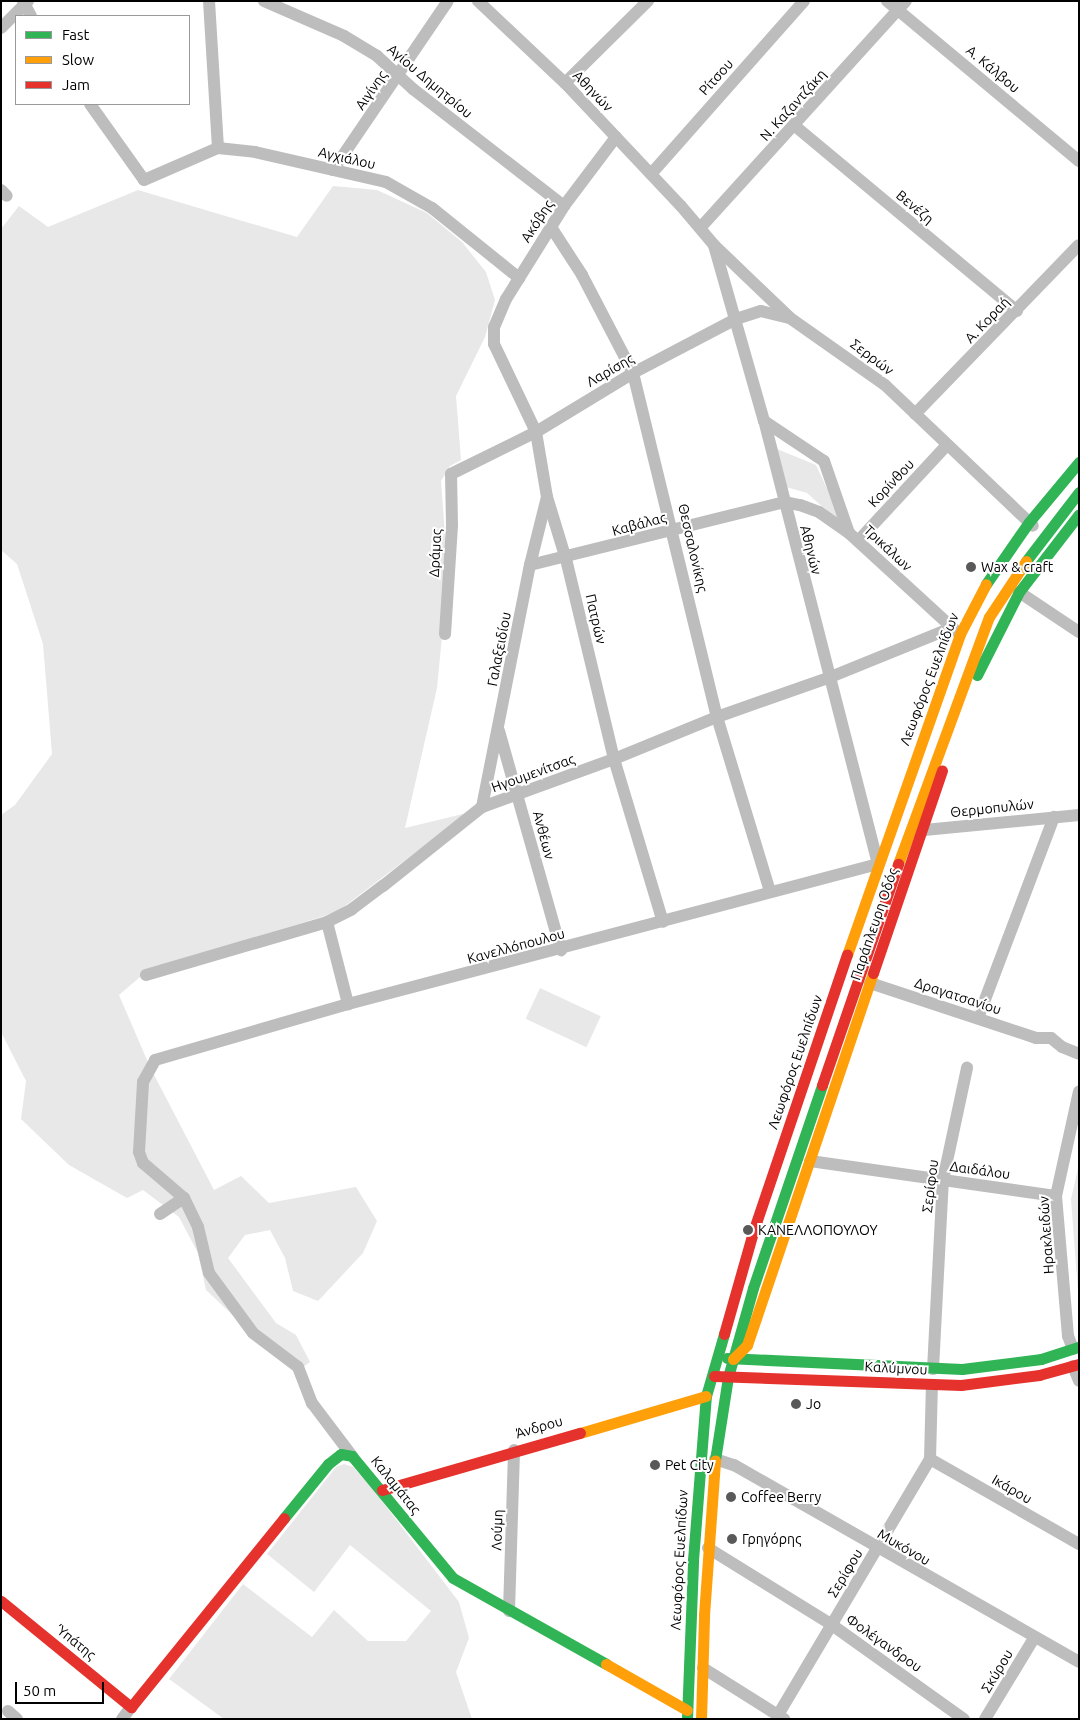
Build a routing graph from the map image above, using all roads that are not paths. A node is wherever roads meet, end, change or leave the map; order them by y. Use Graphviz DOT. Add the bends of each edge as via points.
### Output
graph roads {
  1 [pos="209,1"];
  2 [pos="264,1"];
  3 [pos="448,1"];
  4 [pos="478,1"];
  5 [pos="648,1"];
  6 [pos="804,1"];
  7 [pos="887,1"];
  8 [pos="26,2"];
  9 [pos="902,5"];
  10 [pos="31,15"];
  11 [pos="1,28"];
  12 [pos="400,76"];
  13 [pos="565,83"];
  14 [pos="91,105"];
  15 [pos="795,126"];
  16 [pos="616,137"];
  17 [pos="218,148"];
  18 [pos="1079,161"];
  19 [pos="333,170"];
  20 [pos="651,174"];
  21 [pos="564,206"];
  22 [pos="681,206"];
  23 [pos="551,227"];
  24 [pos="701,227"];
  25 [pos="714,245"];
  26 [pos="1079,245"];
  27 [pos="518,278"];
  28 [pos="1017,311"];
  29 [pos="790,318"];
  30 [pos="736,319"];
  31 [pos="494,327"];
  32 [pos="633,373"];
  33 [pos="915,414"];
  34 [pos="764,421"];
  35 [pos="536,432"];
  36 [pos="946,446"];
  37 [pos="1079,462"];
  38 [pos="450,474"];
  39 [pos="1079,492"];
  40 [pos="547,497"];
  41 [pos="784,502"];
  42 [pos="1079,514"];
  43 [pos="1029,522"];
  44 [pos="673,530"];
  45 [pos="1043,535"];
  46 [pos="854,537"];
  47 [pos="566,558"];
  48 [pos="530,565"];
  49 [pos="1019,592"];
  50 [pos="956,631"];
  51 [pos="1079,632"];
  52 [pos="445,634"];
  53 [pos="828,678"];
  54 [pos="717,717"];
  55 [pos="499,729"];
  56 [pos="614,759"];
  57 [pos="518,794"];
  58 [pos="482,807"];
  59 [pos="1079,815"];
  60 [pos="1054,816"];
  61 [pos="916,831"];
  62 [pos="878,864"];
  63 [pos="770,891"];
  64 [pos="327,922"];
  65 [pos="663,922"];
  66 [pos="560,950"];
  67 [pos="146,975"];
  68 [pos="870,983"];
  69 [pos="348,1004"];
  70 [pos="978,1018"];
  71 [pos="1079,1054"];
  72 [pos="967,1068"];
  73 [pos="1079,1092"];
  74 [pos="810,1161"];
  75 [pos="943,1180"];
  76 [pos="1056,1196"];
  77 [pos="184,1198"];
  78 [pos="160,1214"];
  79 [pos="1076,1348"];
  80 [pos="715,1357"];
  81 [pos="732,1358"];
  82 [pos="1076,1365"];
  83 [pos="933,1369"];
  84 [pos="710,1375"];
  85 [pos="728,1377"];
  86 [pos="1079,1381"];
  87 [pos="932,1385"];
  88 [pos="706,1396"];
  89 [pos="514,1450"];
  90 [pos="352,1456"];
  91 [pos="715,1459"];
  92 [pos="930,1459"];
  93 [pos="382,1490"];
  94 [pos="1079,1544"];
  95 [pos="708,1548"];
  96 [pos="877,1550"];
  97 [pos="1,1601"];
  98 [pos="509,1611"];
  99 [pos="832,1625"];
  100 [pos="1034,1638"];
  101 [pos="1079,1662"];
  102 [pos="703,1668"];
  103 [pos="131,1707"];
  104 [pos="687,1714"];
  105 [pos="701,1714"];
  106 [pos="781,1717"];
  107 [pos="122,1719"];
  108 [pos="714,1719"];
  109 [pos="964,1719"];
  110 [pos="985,1719"];
  1 -- 17 [label="street"];
  2 -- 12 [label="street, Αγίου Δημητρίου" via="344,36"];
  3 -- 12 [label="street, Αιγίνης"];
  4 -- 13 [label="street, Αθηνών"];
  5 -- 13 [label="street"];
  6 -- 20 [label="street, Ρίτσου"];
  7 -- 9 [label="street, A. Κάλβου"];
  8 -- 10 [label="street"];
  8 -- 11 [label="street"];
  9 -- 15 [label="street, Ν. Καζαντζάκη"];
  9 -- 18 [label="street, A. Κάλβου"];
  12 -- 19 [label="street, Αιγίνης"];
  12 -- 21 [label="street, Αγίου Δημητρίου" via="412,90"];
  13 -- 16 [label="street, Αθηνών"];
  14 -- 17 [label="street, Αγχιάλου" via="144,180"];
  15 -- 24 [label="street, Ν. Καζαντζάκη"];
  15 -- 28 [label="street, Βενέζη"];
  16 -- 20 [label="street, Αθηνών"];
  16 -- 21 [label="street, Ακόβης"];
  17 -- 19 [label="street, Αγχιάλου" via="255,152"];
  19 -- 27 [label="street, Αγχιάλου" via="386,182 412,194"];
  20 -- 22 [label="street, Αθηνών"];
  21 -- 23 [label="street, Ακόβης"];
  22 -- 24 [label="street, Σερρών"];
  23 -- 27 [label="street, Ακόβης"];
  23 -- 32 [label="street, Θεσσαλονίκης" via="582,274"];
  24 -- 25 [label="street, Σερρών"];
  25 -- 29 [label="street, Σερρών"];
  25 -- 30 [label="street, Αθηνών"];
  26 -- 28 [label="street, Α. Κοραή"];
  27 -- 31 [label="street, Ακόβης"];
  28 -- 33 [label="street, Α. Κοραή"];
  29 -- 30 [label="street, Λαρίσης" via="761,311"];
  29 -- 33 [label="street, Σερρών" via="885,385"];
  30 -- 32 [label="street, Λαρίσης"];
  30 -- 34 [label="street, Αθηνών"];
  31 -- 35 [label="street, Πατρών" via="494,344 503,367"];
  32 -- 35 [label="street, Λαρίσης"];
  32 -- 44 [label="street, Θεσσαλονίκης"];
  33 -- 36 [label="street, Σερρών"];
  34 -- 41 [label="street, Αθηνών"];
  34 -- 46 [label="street" via="824,461"];
  35 -- 38 [label="street, Λαρίσης"];
  35 -- 40 [label="street, Πατρών"];
  36 -- 43 [label="street, Σερρών"];
  36 -- 46 [label="street, Κορίνθου"];
  37 -- 43 [label="main road, Λεωφόρος Ευελπίδων"];
  38 -- 52 [label="street, Δράμας" via="452,525"];
  39 -- 45 [label="main road, Λεωφόρος Ευελπίδων"];
  40 -- 47 [label="street, Πατρών"];
  40 -- 48 [label="street, Γαλαξειδίου"];
  41 -- 44 [label="street, Καβάλας"];
  41 -- 46 [label="street, Τρικάλων" via="819,512"];
  41 -- 53 [label="street, Αθηνών"];
  42 -- 49 [label="main road, Παράπλευρη Οδός"];
  43 -- 45 [label="street, Σερρών"];
  43 -- 50 [label="main road, Λεωφόρος Ευελπίδων"];
  44 -- 47 [label="street, Καβάλας"];
  44 -- 54 [label="street, Θεσσαλονίκης"];
  45 -- 61 [label="main road, Λεωφόρος Ευελπίδων" via="989,617"];
  46 -- 50 [label="street, Τρικάλων"];
  47 -- 48 [label="street, Καβάλας"];
  47 -- 56 [label="street, Πατρών"];
  48 -- 55 [label="street, Γαλαξειδίου"];
  49 -- 51 [label="street"];
  49 -- 61 [label="main road, Παράπλευρη Οδός" via="983,659"];
  50 -- 53 [label="street, Ηγουμενίτσας"];
  50 -- 62 [label="main road, Λεωφόρος Ευελπίδων"];
  53 -- 54 [label="street, Ηγουμενίτσας"];
  53 -- 62 [label="street, Αθηνών"];
  54 -- 56 [label="street, Ηγουμενίτσας"];
  54 -- 63 [label="street, Θεσσαλονίκης"];
  55 -- 57 [label="street, Ανθέων"];
  55 -- 58 [label="street, Γαλαξειδίου"];
  56 -- 57 [label="street, Ηγουμενίτσας"];
  56 -- 65 [label="street, Πατρών"];
  57 -- 58 [label="street, Ηγουμενίτσας"];
  57 -- 66 [label="street, Ανθέων"];
  58 -- 64 [label="street, Ηγουμενίτσας" via="368,897"];
  59 -- 60 [label="street, Θερμοπυλών"];
  60 -- 61 [label="street, Θερμοπυλών"];
  60 -- 70 [label="street"];
  61 -- 68 [label="main road, Παράπλευρη Οδός"];
  61 -- 81 [label="main road, Λεωφόρος Ευελπίδων" via="753,1288"];
  62 -- 63 [label="street, Κανελλόπουλου"];
  62 -- 80 [label="main road, Λεωφόρος Ευελπίδων" via="757,1221"];
  63 -- 65 [label="street, Κανελλόπουλου"];
  64 -- 67 [label="street, Ηγουμενίτσας"];
  64 -- 69 [label="street"];
  65 -- 66 [label="street, Κανελλόπουλου"];
  66 -- 69 [label="street, Κανελλόπουλου"];
  68 -- 70 [label="street, Δραγατσανίου"];
  68 -- 74 [label="main road, Παράπλευρη Οδός"];
  69 -- 77 [label="street, Κανελλόπουλου" via="162,1056 152,1063 143,1082 139,1152 143,1163"];
  70 -- 71 [label="street, Δραγατσανίου" via="1036,1038 1051,1038"];
  72 -- 75 [label="street, Σερίφου"];
  73 -- 76 [label="street, Ηρακλειδών"];
  74 -- 75 [label="street, Δαιδάλου"];
  74 -- 81 [label="main road, Παράπλευρη Οδός" via="747,1345"];
  75 -- 76 [label="street, Δαιδάλου"];
  75 -- 83 [label="street, Σερίφου"];
  76 -- 79 [label="street, Ηρακλειδών" via="1068,1336"];
  77 -- 78 [label="street"];
  77 -- 90 [label="street" via="198,1226 209,1273 253,1333 298,1367 312,1403"];
  79 -- 83 [label="main road, Καλύμνου" via="1012,1364"];
  80 -- 81 [label="main road, Καλύμνου"];
  80 -- 84 [label="main road, Λεωφόρος Ευελπίδων"];
  81 -- 83 [label="main road, Καλύμνου"];
  81 -- 85 [label="main road, Λεωφόρος Ευελπίδων"];
  82 -- 86 [label="street"];
  82 -- 87 [label="main road, Καλύμνου" via="1002,1382"];
  84 -- 85 [label="main road, Καλύμνου"];
  84 -- 88 [label="main road, Λεωφόρος Ευελπίδων"];
  85 -- 87 [label="main road, Καλύμνου"];
  85 -- 91 [label="main road, Λεωφόρος Ευελπίδων"];
  87 -- 92 [label="street, Σερίφου"];
  88 -- 89 [label="main road, Άνδρου"];
  88 -- 104 [label="main road, Λεωφόρος Ευελπίδων" via="694,1542"];
  89 -- 93 [label="main road, Άνδρου"];
  89 -- 98 [label="street, Λούμη"];
  90 -- 93 [label="main road, Καλαμάτας"];
  90 -- 103 [label="main road, Καλαμάτας" via="341,1454 328,1464"];
  91 -- 95 [label="main road, Λεωφόρος Ευελπίδων"];
  91 -- 96 [label="street, Μυκόνου" via="734,1465"];
  92 -- 94 [label="street, Ικάρου"];
  92 -- 96 [label="street, Σερίφου"];
  93 -- 98 [label="main road, Καλαμάτας" via="453,1578"];
  95 -- 99 [label="street, Φολέγανδρου"];
  95 -- 102 [label="main road, Λεωφόρος Ευελπίδων"];
  96 -- 99 [label="street, Σερίφου"];
  96 -- 100 [label="street, Μυκόνου"];
  97 -- 103 [label="main road, Ύπάτης"];
  98 -- 104 [label="main road, Καλαμάτας"];
  99 -- 106 [label="street, Σερίφου"];
  99 -- 109 [label="street, Φολέγανδρου"];
  100 -- 101 [label="street, Μυκόνου"];
  100 -- 110 [label="street, Σκύρου"];
  102 -- 105 [label="main road, Λεωφόρος Ευελπίδων"];
  102 -- 106 [label="street"];
  103 -- 107 [label="street, Καλαμάτας"];
  105 -- 108 [label="main road"];
}
